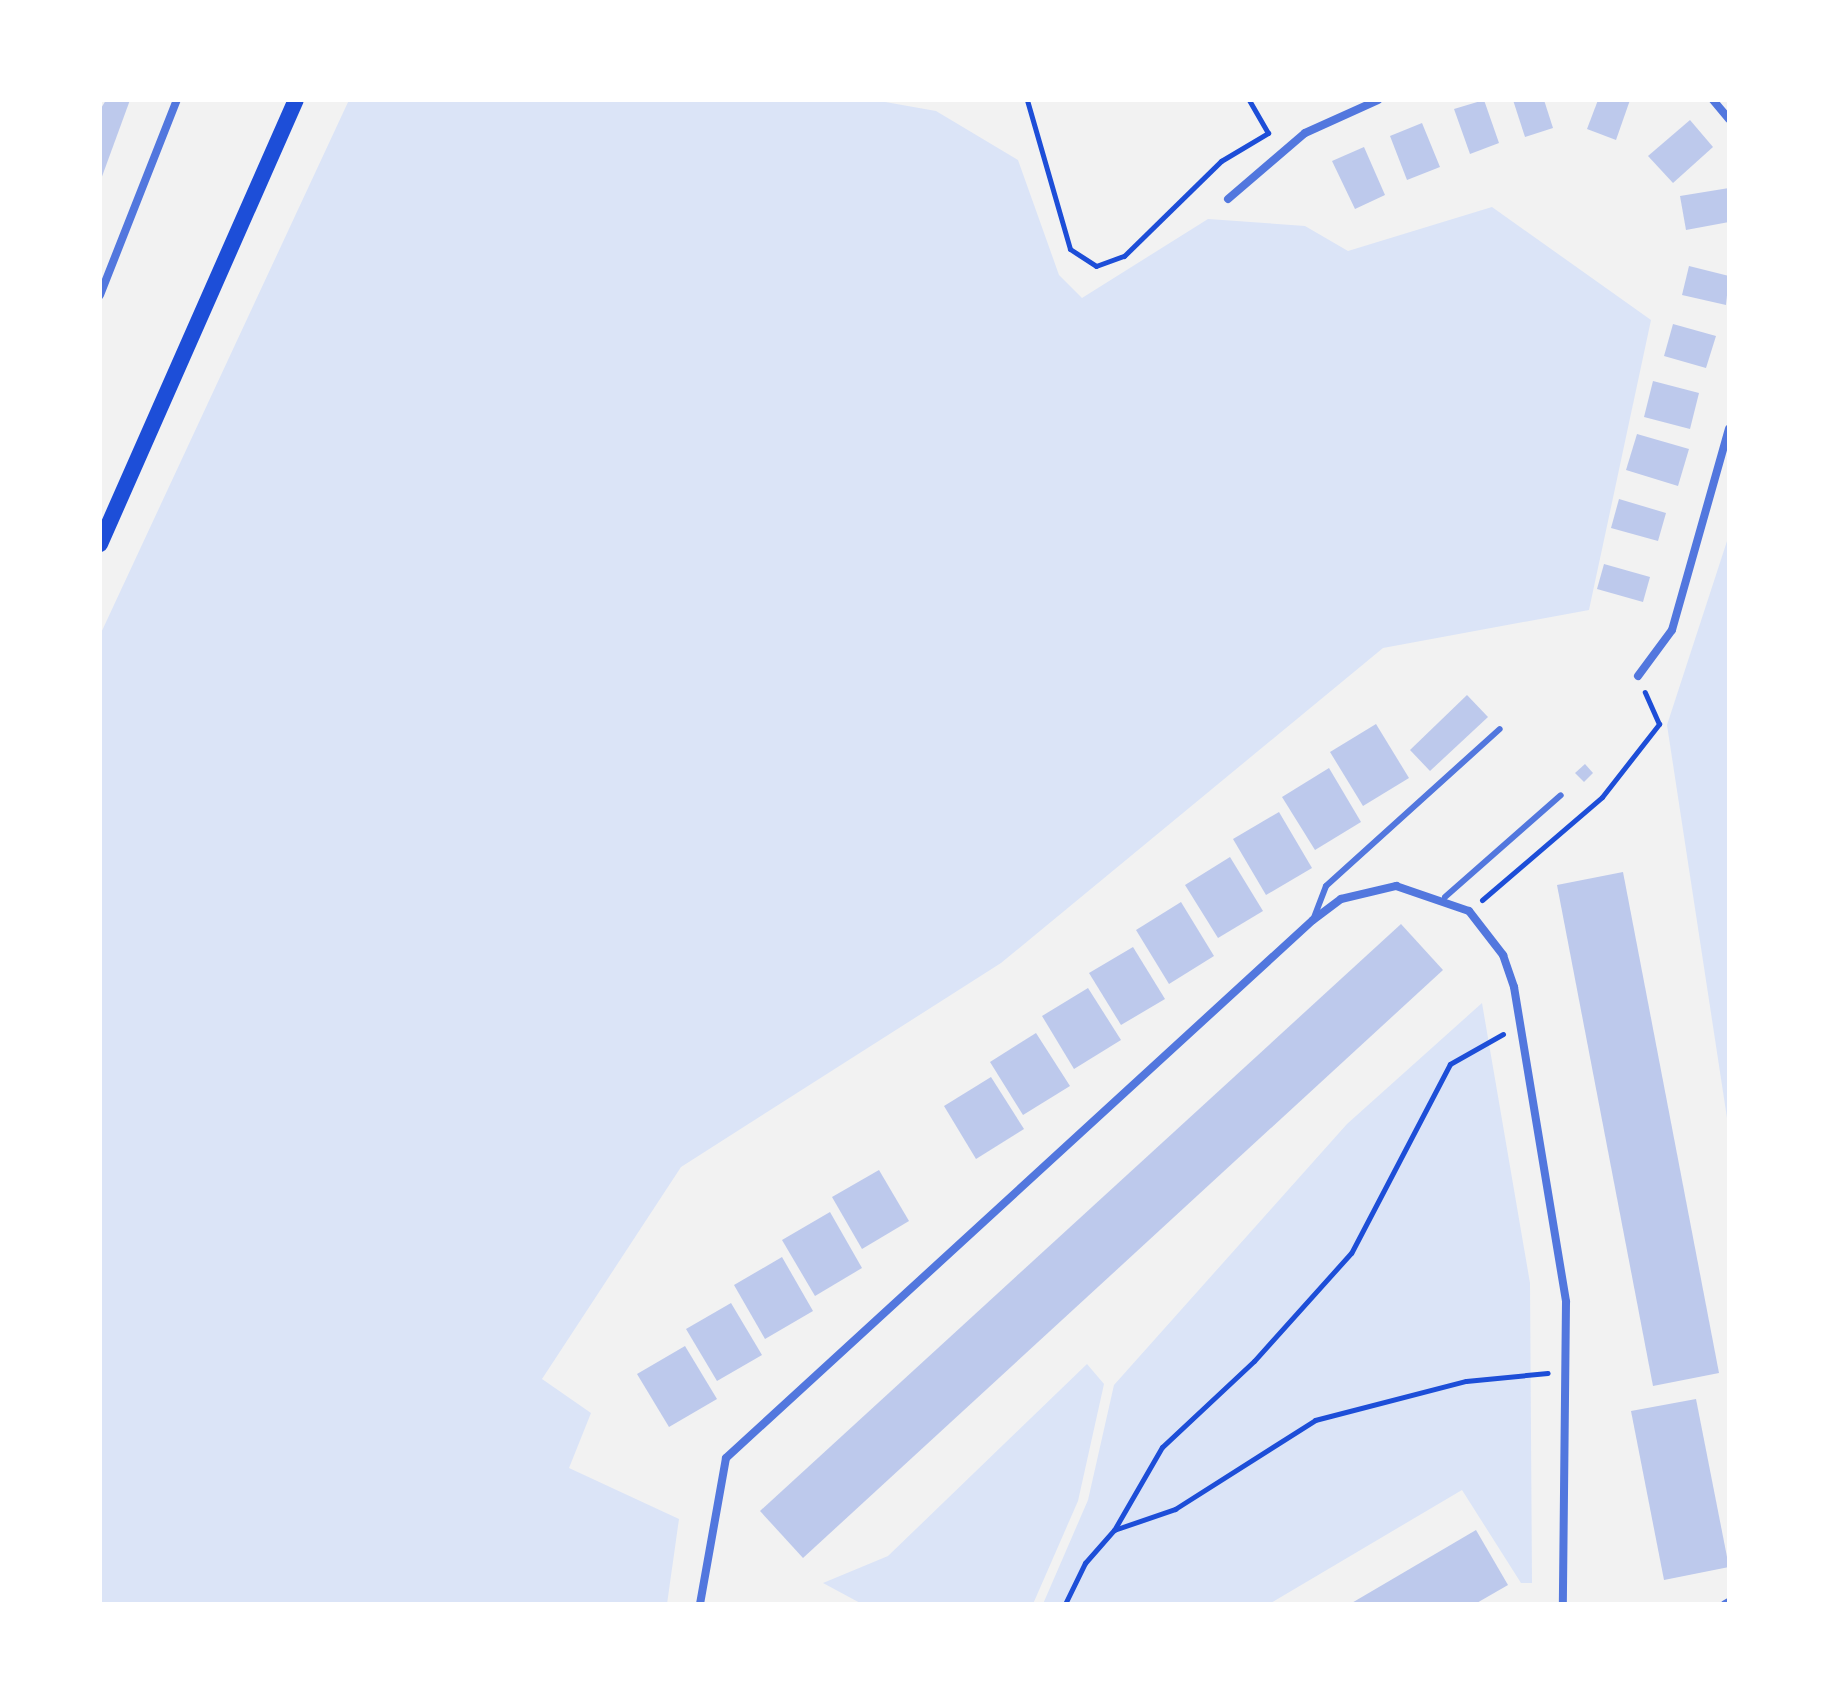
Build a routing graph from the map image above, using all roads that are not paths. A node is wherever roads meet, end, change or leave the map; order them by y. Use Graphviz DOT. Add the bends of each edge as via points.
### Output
graph roads {
  1 [pos="177,100"];
  2 [pos="296,100"];
  3 [pos="1378,100"];
  4 [pos="1713,100"];
  5 [pos="1729,119"];
  6 [pos="1228,199"];
  7 [pos="100,295"];
  8 [pos="1729,429"];
  9 [pos="100,544"];
  10 [pos="1638,676"];
  11 [pos="1500,729"];
  12 [pos="1561,795"];
  13 [pos="1445,897"];
  14 [pos="1313,920"];
  15 [pos="700,1604"];
  16 [pos="1563,1604"];
  1 -- 7 [label="street"];
  2 -- 9 [label="main road"];
  3 -- 6 [label="street" via="1305,133"];
  4 -- 5 [label="street"];
  8 -- 10 [label="street" via="1672,630"];
  11 -- 14 [label="lane" via="1326,886"];
  12 -- 13 [label="lane"];
  13 -- 14 [label="street" via="1396,886 1369,890"];
  13 -- 16 [label="street" via="1469,911 1503,955 1562,1250"];
  14 -- 15 [label="street" via="726,1458"];
}
